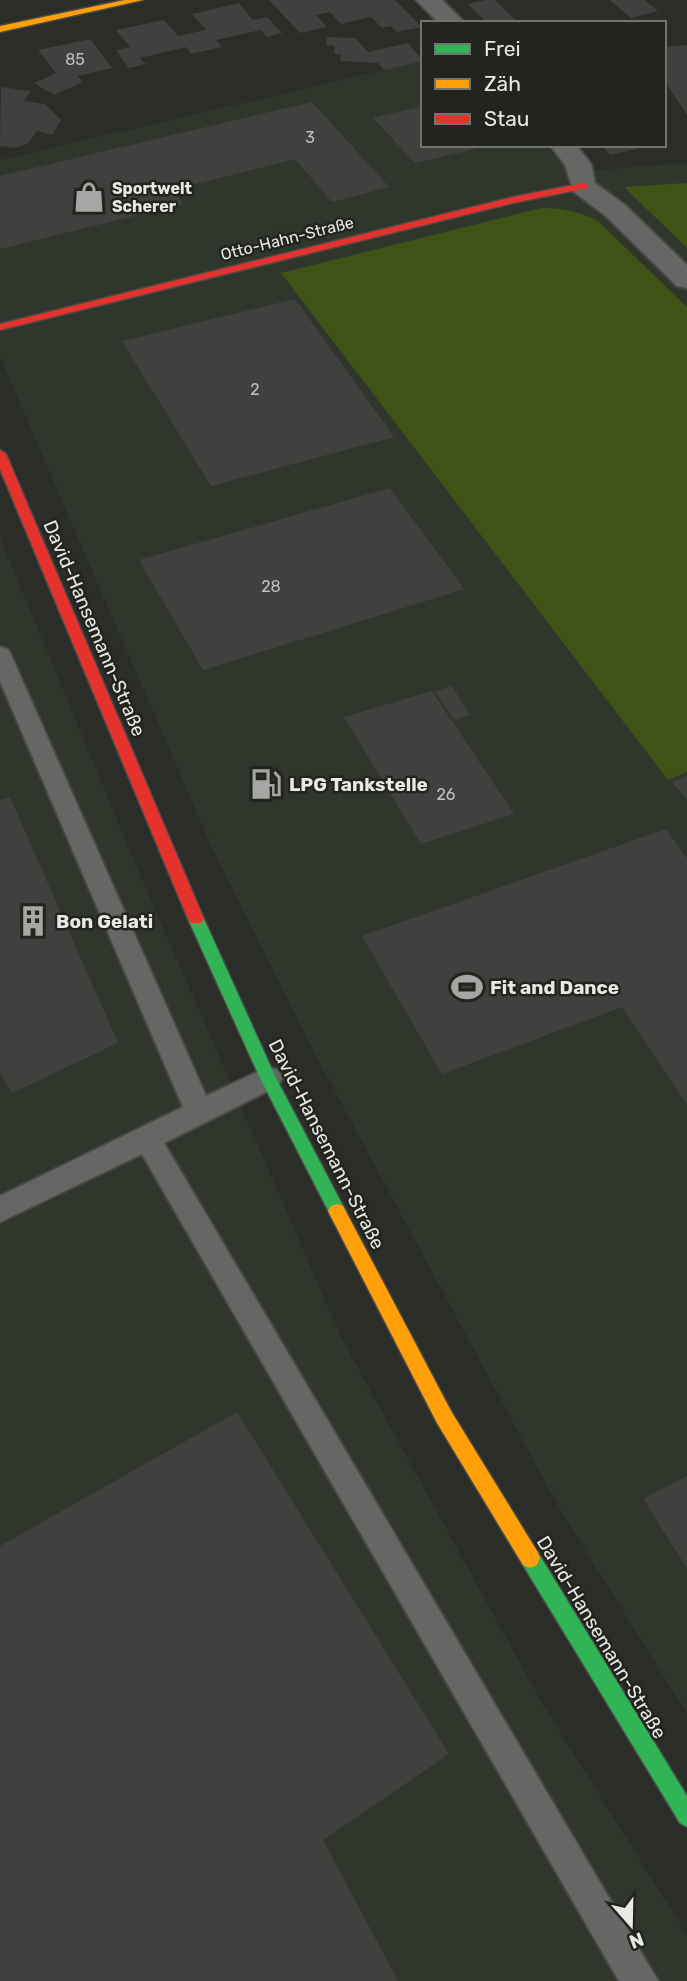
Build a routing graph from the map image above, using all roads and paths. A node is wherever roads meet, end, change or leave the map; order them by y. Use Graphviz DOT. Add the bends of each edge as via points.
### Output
graph roads {
  1 [pos="138,0"];
  2 [pos="428,0"];
  3 [pos="451,21"];
  4 [pos="0,29"];
  5 [pos="564,147"];
  6 [pos="583,186"];
  7 [pos="687,280"];
  8 [pos="0,327"];
  9 [pos="0,454"];
  10 [pos="0,655"];
  11 [pos="268,1078"];
  12 [pos="199,1112"];
  13 [pos="147,1138"];
  14 [pos="0,1210"];
  15 [pos="687,1816"];
  16 [pos="640,1981"];
  1 -- 4 [label="street"];
  2 -- 3 [label="street"];
  5 -- 6 [label="street" via="578,164"];
  6 -- 7 [label="street" via="616,211"];
  6 -- 8 [label="street, Otto-Hahn-Straße"];
  9 -- 11 [label="street, David-Hansemann-Straße" via="174,870"];
  10 -- 12 [label="lane"];
  11 -- 12 [label="lane"];
  11 -- 15 [label="street, David-Hansemann-Straße" via="444,1416"];
  12 -- 13 [label="lane"];
  13 -- 14 [label="lane"];
  13 -- 16 [label="lane"];
}
